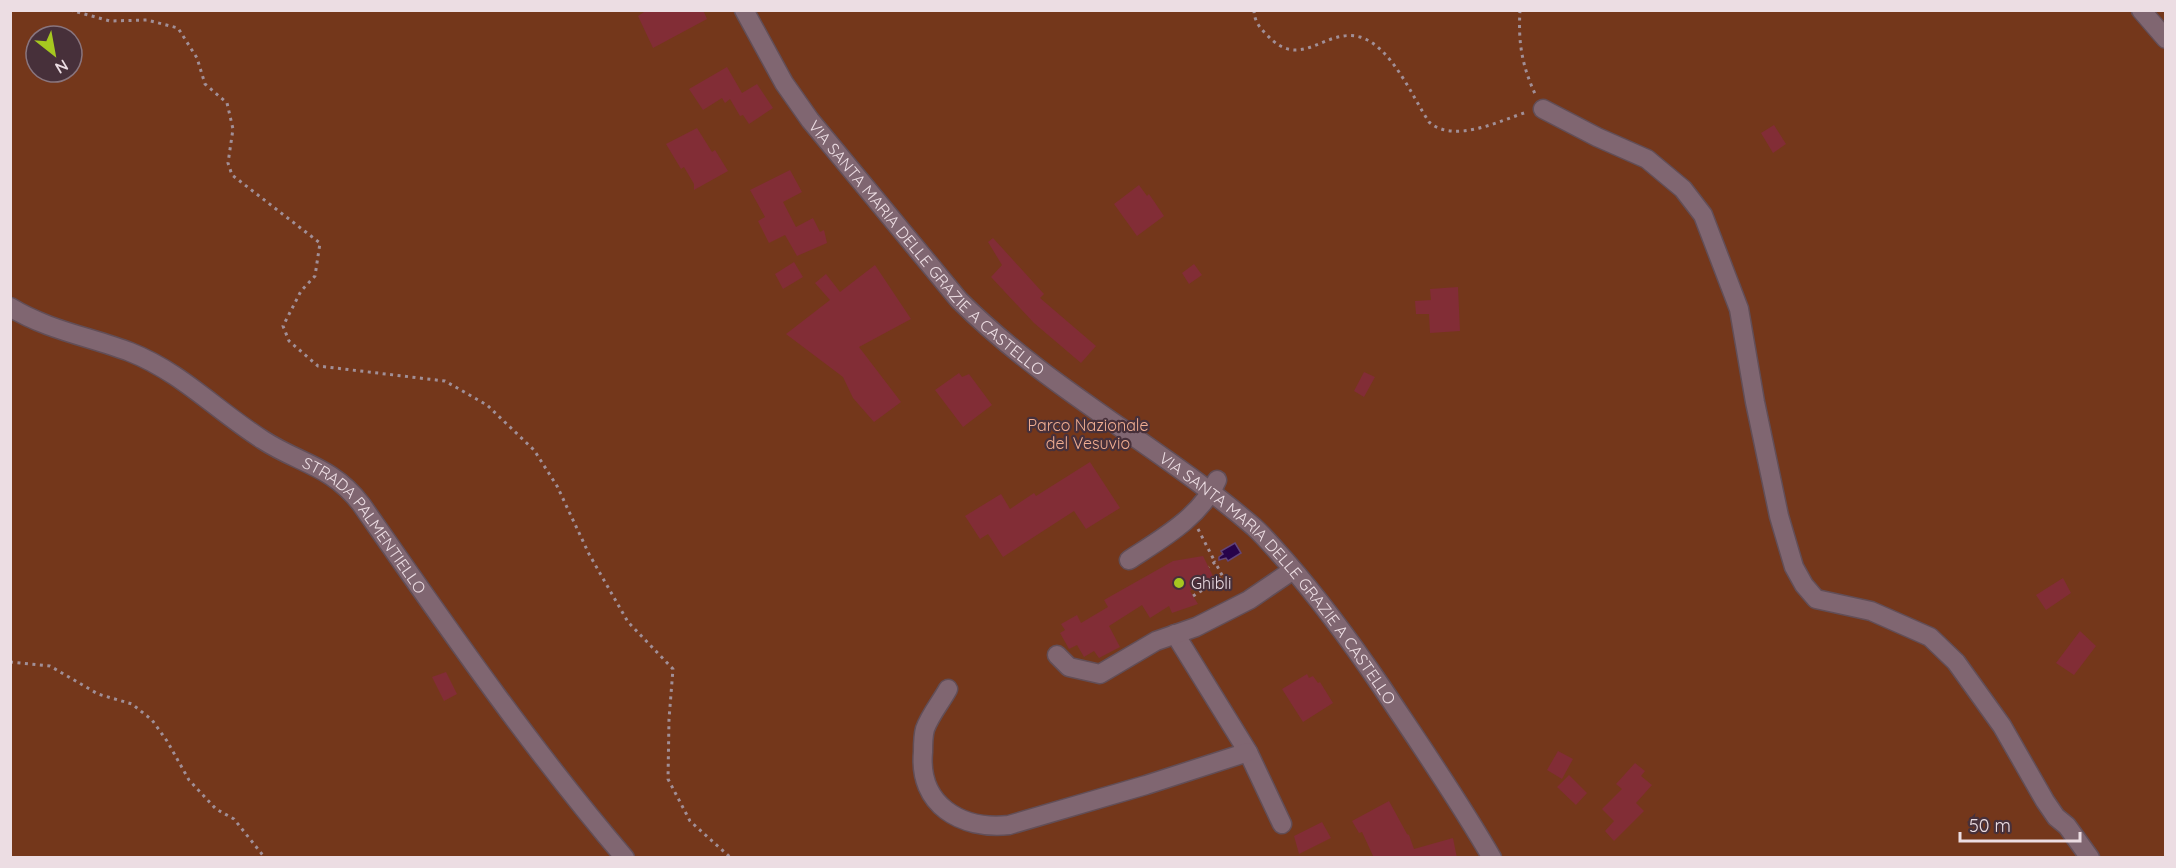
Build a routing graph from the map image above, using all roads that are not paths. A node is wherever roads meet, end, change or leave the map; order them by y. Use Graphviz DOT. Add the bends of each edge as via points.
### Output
graph roads {
  1 [pos="744,10"];
  2 [pos="2141,10"];
  3 [pos="2166,39"];
  4 [pos="1543,109"];
  5 [pos="10,307"];
  6 [pos="1214,486"];
  7 [pos="1129,560"];
  8 [pos="1293,570"];
  9 [pos="1175,634"];
  10 [pos="1057,655"];
  11 [pos="948,689"];
  12 [pos="1248,752"];
  13 [pos="1282,824"];
  14 [pos="625,858"];
  15 [pos="1492,858"];
  16 [pos="2090,858"];
  1 -- 6 [label="street, VIA SANTA MARIA DELLE GRAZIE A CASTELLO" via="784,83 810,120 959,300 1035,366"];
  2 -- 3 [label="street"];
  4 -- 16 [label="street" via="1647,159 1683,189 1703,215 1739,309 1779,516 1794,567 1804,585 1816,599 1871,611 1930,637 1956,662 2002,726 2050,809"];
  5 -- 14 [label="street, STRADA PALMENTIELLO" via="40,322 153,362 265,442 342,482 577,802"];
  6 -- 7 [label="street" via="1191,516"];
  6 -- 8 [label="street, VIA SANTA MARIA DELLE GRAZIE A CASTELLO"];
  8 -- 9 [label="street" via="1249,600"];
  8 -- 15 [label="street, VIA SANTA MARIA DELLE GRAZIE A CASTELLO" via="1326,608 1368,668 1464,809"];
  9 -- 10 [label="street" via="1100,674 1069,667"];
  9 -- 12 [label="street"];
  11 -- 12 [label="street" via="925,730 925,784 948,814 969,823 1009,825"];
  12 -- 13 [label="street"];
}
